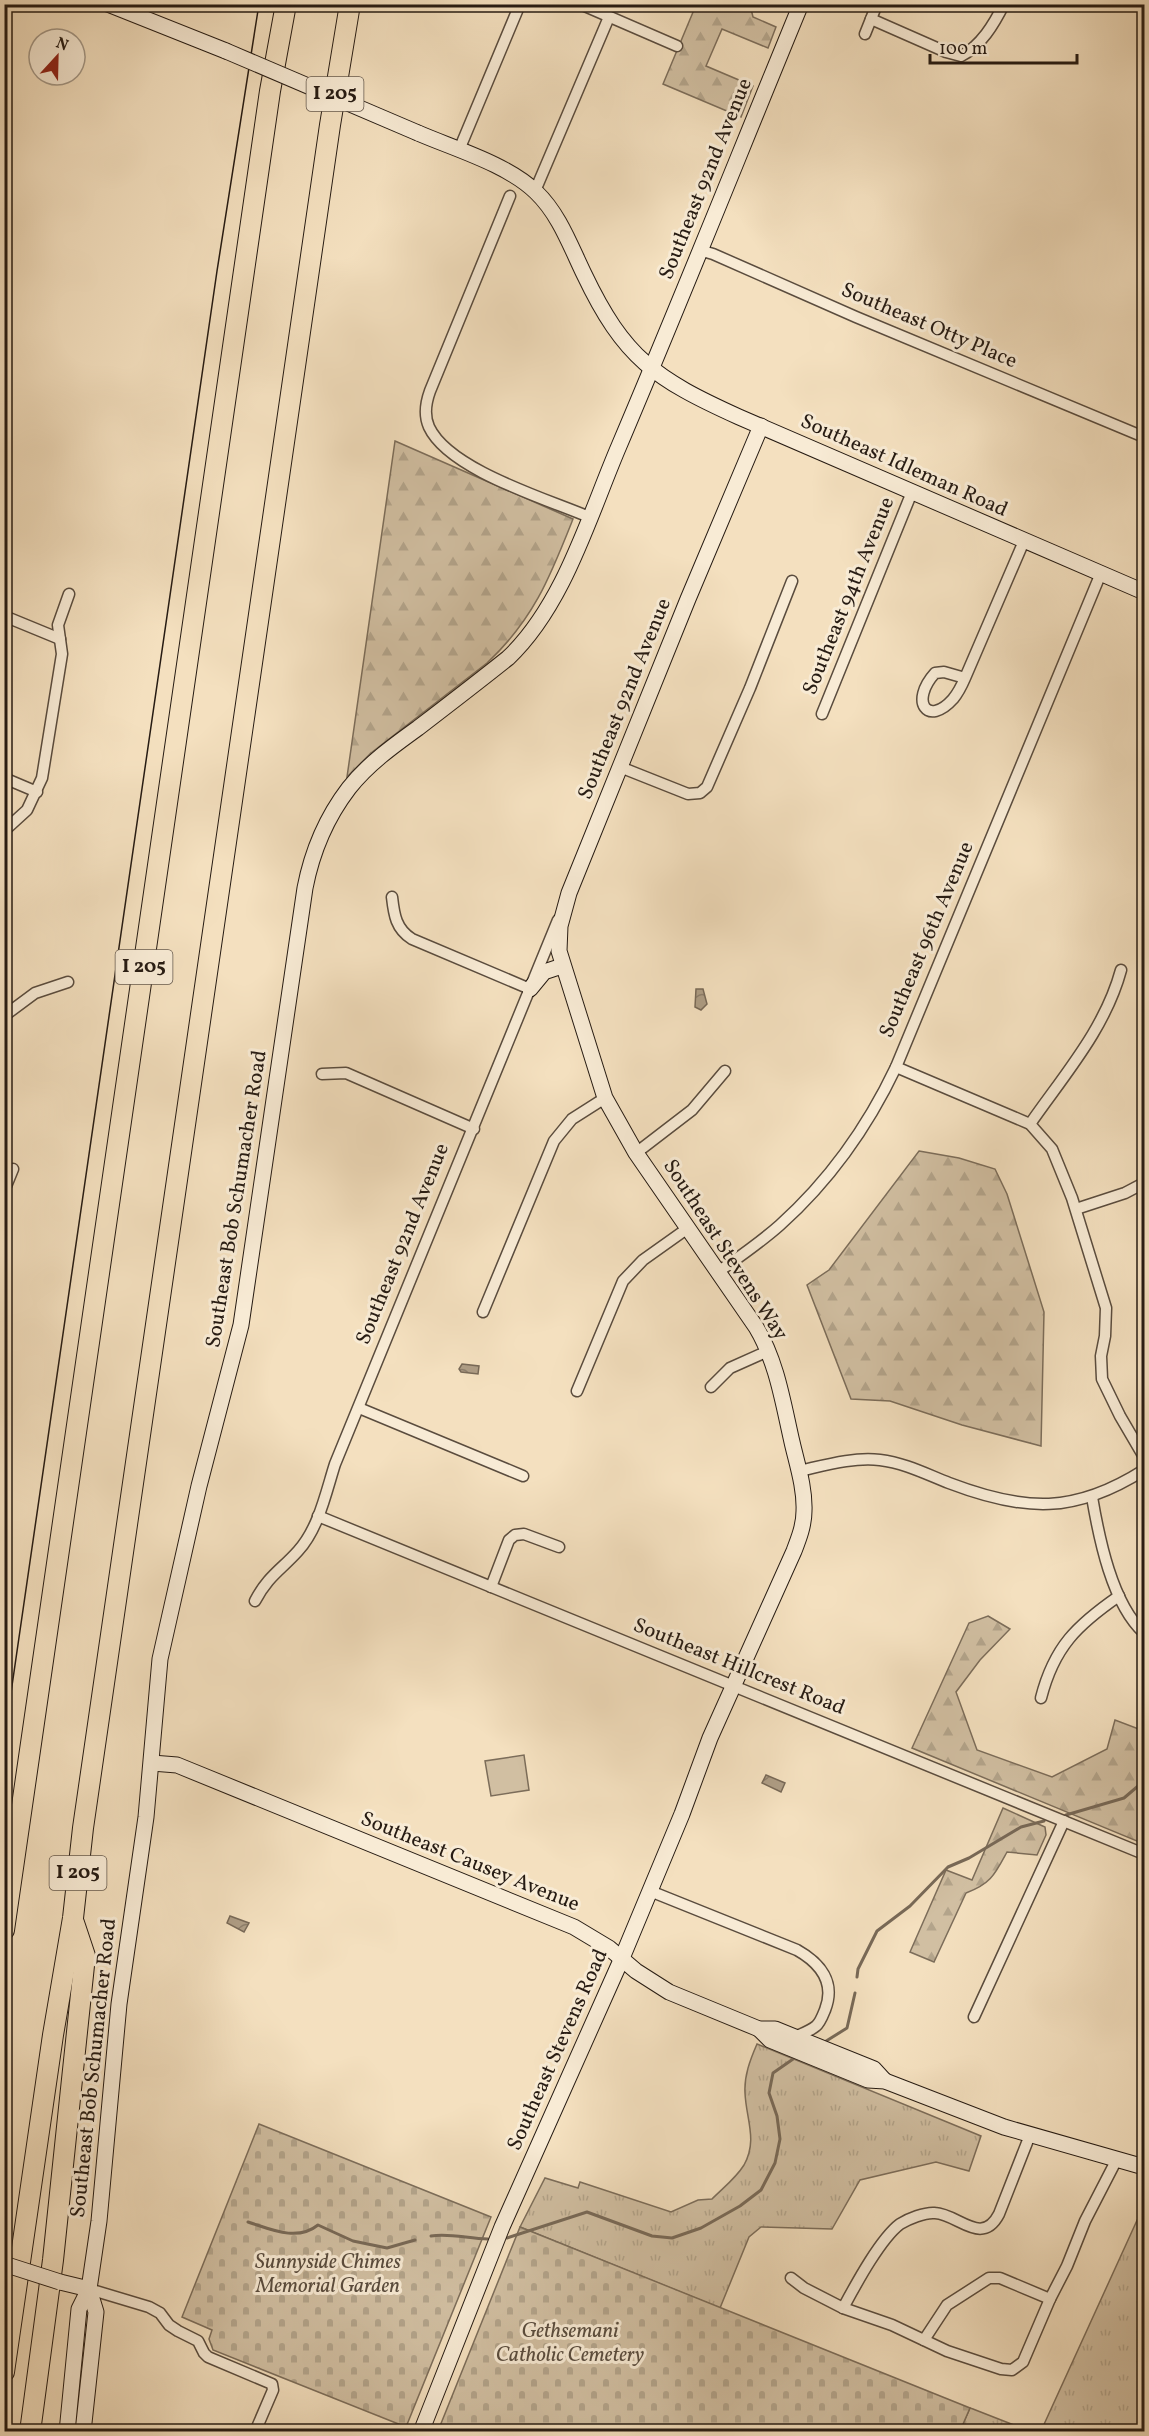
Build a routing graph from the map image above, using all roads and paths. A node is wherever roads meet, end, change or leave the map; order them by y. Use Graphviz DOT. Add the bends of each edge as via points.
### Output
graph roads {
  1 [pos="108,4"];
  2 [pos="286,4"];
  3 [pos="520,4"];
  4 [pos="580,4"];
  5 [pos="801,4"];
  6 [pos="876,4"];
  7 [pos="1004,4"];
  8 [pos="350,8"];
  9 [pos="609,17"];
  10 [pos="871,19"];
  11 [pos="865,34"];
  12 [pos="677,46"];
  13 [pos="459,150"];
  14 [pos="535,191"];
  15 [pos="510,196"];
  16 [pos="699,250"];
  17 [pos="651,369"];
  18 [pos="760,426"];
  19 [pos="1144,437"];
  20 [pos="912,492"];
  21 [pos="589,517"];
  22 [pos="1024,541"];
  23 [pos="1101,573"];
  24 [pos="792,581"];
  25 [pos="1144,592"];
  26 [pos="69,594"];
  27 [pos="4,616"];
  28 [pos="60,639"];
  29 [pos="965,678"];
  30 [pos="822,714"];
  31 [pos="620,767"];
  32 [pos="4,778"];
  33 [pos="37,792"];
  34 [pos="4,831"];
  35 [pos="392,897"];
  36 [pos="564,908"];
  37 [pos="562,966"];
  38 [pos="1121,970"];
  39 [pos="68,982"];
  40 [pos="530,989"];
  41 [pos="4,1016"];
  42 [pos="896,1067"];
  43 [pos="725,1071"];
  44 [pos="322,1074"];
  45 [pos="605,1098"];
  46 [pos="1030,1124"];
  47 [pos="474,1128"];
  48 [pos="636,1154"];
  49 [pos="13,1169"];
  50 [pos="1144,1183"];
  51 [pos="4,1191"];
  52 [pos="1076,1209"];
  53 [pos="688,1228"];
  54 [pos="718,1272"];
  55 [pos="483,1312"];
  56 [pos="768,1351"];
  57 [pos="711,1388"];
  58 [pos="577,1391"];
  59 [pos="359,1408"];
  60 [pos="1144,1457"];
  61 [pos="1144,1470"];
  62 [pos="799,1471"];
  63 [pos="524,1476"];
  64 [pos="1092,1497"];
  65 [pos="318,1516"];
  66 [pos="559,1547"];
  67 [pos="491,1587"];
  68 [pos="1119,1596"];
  69 [pos="255,1601"];
  70 [pos="1144,1633"];
  71 [pos="732,1686"];
  72 [pos="1041,1698"];
  73 [pos="152,1763"];
  74 [pos="1064,1821"];
  75 [pos="1144,1854"];
  76 [pos="650,1892"];
  77 [pos="73,1918"];
  78 [pos="4,1930"];
  79 [pos="622,1958"];
  80 [pos="974,2017"];
  81 [pos="796,2042"];
  82 [pos="885,2080"];
  83 [pos="1030,2135"];
  84 [pos="1117,2159"];
  85 [pos="1144,2168"];
  86 [pos="4,2264"];
  87 [pos="791,2278"];
  88 [pos="89,2289"];
  89 [pos="1050,2299"];
  90 [pos="843,2308"];
  91 [pos="924,2340"];
  92 [pos="4,2372"];
  93 [pos="30,2432"];
  94 [pos="66,2432"];
  95 [pos="83,2432"];
  96 [pos="255,2432"];
  97 [pos="422,2432"];
  1 -- 13 [label="street, Southeast Idleman Road, bridge"];
  2 -- 78 [label="highway, I 205" via="270,91"];
  3 -- 13 [label="street"];
  4 -- 9 [label="street"];
  5 -- 16 [label="street, Southeast 92nd Avenue"];
  6 -- 10 [label="street"];
  7 -- 10 [label="street" via="989,30 971,51 961,56"];
  8 -- 77 [label="highway, I 205" via="289,401"];
  9 -- 12 [label="street"];
  9 -- 14 [label="street"];
  10 -- 11 [label="street"];
  13 -- 14 [label="street, Southeast Idleman Road" via="517,177"];
  14 -- 17 [label="street, Southeast Idleman Road" via="562,227 615,330"];
  15 -- 21 [label="street" via="430,391 428,425 446,449 472,467"];
  16 -- 17 [label="street, Southeast 92nd Avenue"];
  16 -- 19 [label="street, Southeast Otty Place"];
  17 -- 18 [label="street, Southeast Idleman Road" via="693,396"];
  17 -- 21 [label="street, Southeast Bob Schumacher Road"];
  18 -- 20 [label="street, Southeast Idleman Road"];
  18 -- 31 [label="street, Southeast 92nd Avenue"];
  20 -- 22 [label="street, Southeast Idleman Road"];
  20 -- 30 [label="street, Southeast 94th Avenue"];
  21 -- 73 [label="street, Southeast Bob Schumacher Road" via="555,596 523,644 366,770 338,804 314,853 305,888 244,1310 163,1638"];
  22 -- 23 [label="street, Southeast Idleman Road"];
  22 -- 29 [label="street"];
  23 -- 25 [label="street, Southeast Idleman Road"];
  23 -- 42 [label="street, Southeast 96th Avenue"];
  24 -- 31 [label="street" via="707,788 688,794"];
  26 -- 28 [label="street" via="58,625"];
  27 -- 28 [label="street"];
  28 -- 33 [label="street" via="62,654"];
  31 -- 36 [label="street, Southeast 92nd Avenue"];
  32 -- 33 [label="street"];
  33 -- 34 [label="street" via="27,810"];
  35 -- 40 [label="street" via="394,916 403,934"];
  36 -- 37 [label="street, Southeast Stevens Way" via="558,938"];
  36 -- 40 [label="street, Southeast 92nd Avenue"];
  37 -- 40 [label="street, Southeast 92nd Avenue" via="544,972"];
  37 -- 45 [label="street, Southeast Stevens Way"];
  38 -- 46 [label="street" via="1101,1022"];
  39 -- 41 [label="street" via="35,993"];
  40 -- 47 [label="street, Southeast 92nd Avenue"];
  42 -- 46 [label="street"];
  42 -- 54 [label="street, Southeast 96th Avenue" via="871,1115 830,1173 780,1226"];
  43 -- 48 [label="street" via="692,1110"];
  44 -- 47 [label="street" via="346,1073"];
  45 -- 48 [label="street, Southeast Stevens Way"];
  45 -- 55 [label="street" via="572,1119 554,1141"];
  46 -- 52 [label="street" via="1056,1156"];
  47 -- 59 [label="street, Southeast 92nd Avenue"];
  48 -- 53 [label="street, Southeast Stevens Way"];
  49 -- 51 [label="street"];
  50 -- 52 [label="street"];
  52 -- 60 [label="street" via="1106,1308 1102,1379"];
  53 -- 54 [label="street, Southeast Stevens Way"];
  53 -- 58 [label="street" via="643,1260 623,1281"];
  54 -- 56 [label="street, Southeast Stevens Way"];
  56 -- 57 [label="street" via="730,1368"];
  56 -- 62 [label="street, Southeast Stevens Way"];
  59 -- 63 [label="street"];
  59 -- 65 [label="street, Southeast 92nd Avenue"];
  61 -- 64 [label="street"];
  62 -- 64 [label="street" via="848,1461 880,1460 915,1468 982,1496 1010,1502 1051,1504"];
  62 -- 71 [label="street, Southeast Stevens Way" via="804,1503 801,1532"];
  64 -- 68 [label="street" via="1100,1543"];
  65 -- 67 [label="street, Southeast Hillcrest Road"];
  65 -- 69 [label="street, Southeast 92nd Avenue" via="299,1550 264,1583"];
  66 -- 67 [label="street" via="515,1534"];
  67 -- 71 [label="street, Southeast Hillcrest Road"];
  68 -- 70 [label="street"];
  68 -- 72 [label="street" via="1087,1619 1062,1647 1045,1680"];
  71 -- 74 [label="street, Southeast Hillcrest Road"];
  71 -- 76 [label="street, Southeast Stevens Road"];
  73 -- 79 [label="street, Southeast Causey Avenue" via="177,1765 546,1915 592,1937"];
  73 -- 88 [label="street, Southeast Bob Schumacher Road" via="119,2004"];
  74 -- 75 [label="street, Southeast Hillcrest Road"];
  74 -- 80 [label="street"];
  76 -- 79 [label="street, Southeast Stevens Road"];
  76 -- 81 [label="street" via="797,1950 822,1969 830,1994 824,2015"];
  77 -- 92 [label="highway, I 205"];
  77 -- 93 [label="highway" via="85,1956 53,2260"];
  79 -- 81 [label="street, Southeast Causey Avenue" via="669,1992 759,2029 775,2029"];
  79 -- 97 [label="street, Southeast Stevens Road" via="502,2227"];
  81 -- 82 [label="street, Southeast Causey Avenue" via="874,2069"];
  81 -- 82 [label="street, Southeast Causey Avenue" via="830,2065 868,2080"];
  82 -- 83 [label="street, Southeast Causey Avenue"];
  83 -- 84 [label="street, Southeast Causey Avenue"];
  83 -- 90 [label="street" via="992,2225 975,2228 935,2213 901,2223 880,2247"];
  84 -- 85 [label="street, Southeast Causey Avenue"];
  84 -- 89 [label="street"];
  86 -- 88 [label="street, bridge"];
  87 -- 90 [label="street"];
  88 -- 94 [label="street, Southeast Bob Schumacher Road" via="79,2309"];
  88 -- 95 [label="street, Southeast Bob Schumacher Road" via="96,2312"];
  88 -- 96 [label="street" via="149,2307 169,2325 198,2341 208,2357 272,2384"];
  89 -- 91 [label="street" via="1000,2278 989,2278 947,2305"];
  89 -- 91 [label="street" via="1023,2362 1012,2370"];
  90 -- 91 [label="street"];
}
